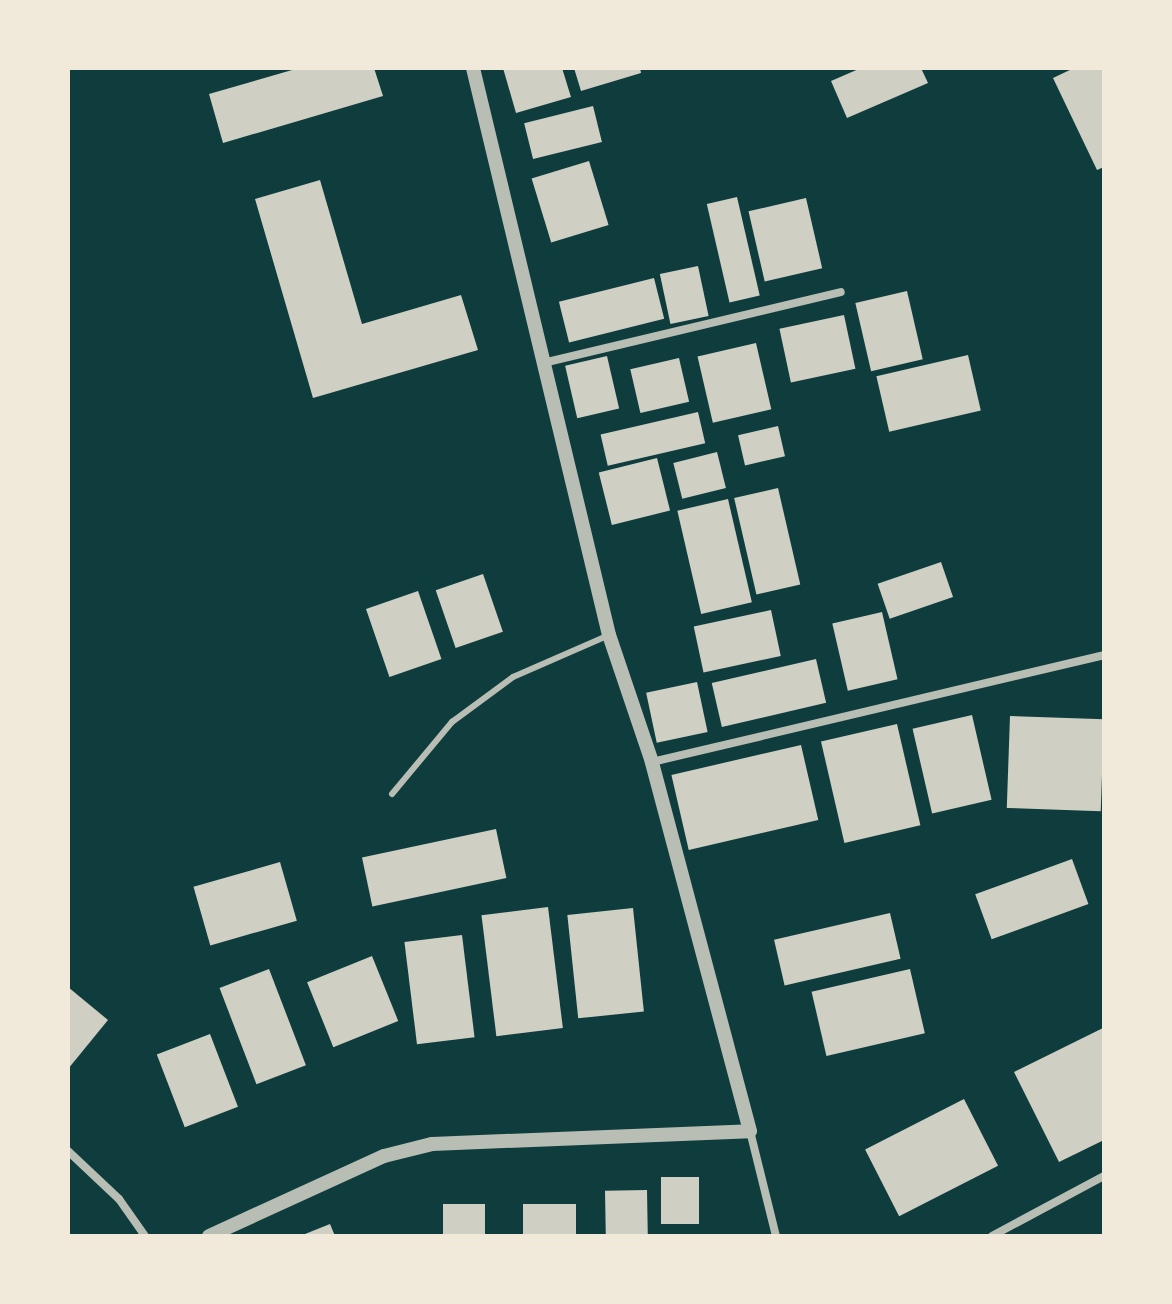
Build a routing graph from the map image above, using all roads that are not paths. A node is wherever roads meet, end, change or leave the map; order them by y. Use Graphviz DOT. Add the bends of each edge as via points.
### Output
graph roads {
  1 [pos="473,68"];
  2 [pos="841,292"];
  3 [pos="543,363"];
  4 [pos="609,635"];
  5 [pos="1104,655"];
  6 [pos="652,762"];
  7 [pos="392,794"];
  8 [pos="750,1131"];
  9 [pos="68,1151"];
  10 [pos="1104,1176"];
  11 [pos="145,1236"];
  12 [pos="209,1236"];
  13 [pos="776,1236"];
  14 [pos="992,1236"];
  1 -- 3 [label="street"];
  2 -- 3 [label="street"];
  3 -- 4 [label="street"];
  4 -- 6 [label="street"];
  4 -- 7 [label="lane" via="513,677 452,722"];
  5 -- 6 [label="street"];
  6 -- 8 [label="street"];
  8 -- 12 [label="street" via="432,1144 384,1156 253,1211"];
  8 -- 13 [label="street"];
  9 -- 11 [label="street" via="119,1199"];
  10 -- 14 [label="street"];
}
